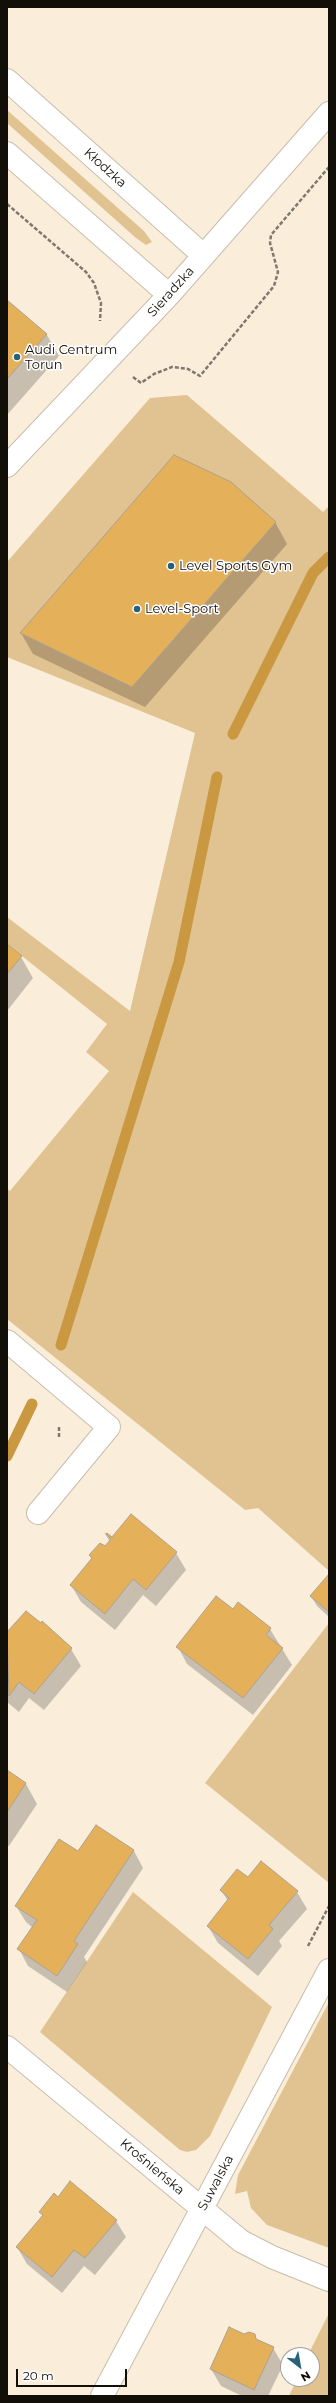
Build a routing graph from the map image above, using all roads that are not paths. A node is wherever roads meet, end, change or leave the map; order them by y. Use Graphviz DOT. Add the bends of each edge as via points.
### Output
graph roads {
  1 [pos="7,80"];
  2 [pos="329,113"];
  3 [pos="7,154"];
  4 [pos="203,255"];
  5 [pos="169,295"];
  6 [pos="7,466"];
  7 [pos="7,1341"];
  8 [pos="38,1513"];
  9 [pos="329,1970"];
  10 [pos="7,2047"];
  11 [pos="202,2209"];
  12 [pos="329,2280"];
  13 [pos="102,2396"];
  1 -- 4 [label="street, Kłodzka"];
  2 -- 4 [label="street, Sieradzka"];
  3 -- 5 [label="street"];
  4 -- 5 [label="street, Sieradzka"];
  5 -- 6 [label="street, Sieradzka"];
  7 -- 8 [label="street" via="109,1427"];
  9 -- 11 [label="street, Suwalska"];
  10 -- 11 [label="street, Krośnieńska"];
  11 -- 12 [label="street, Krośnieńska" via="246,2244"];
  11 -- 13 [label="street, Suwalska"];
}
